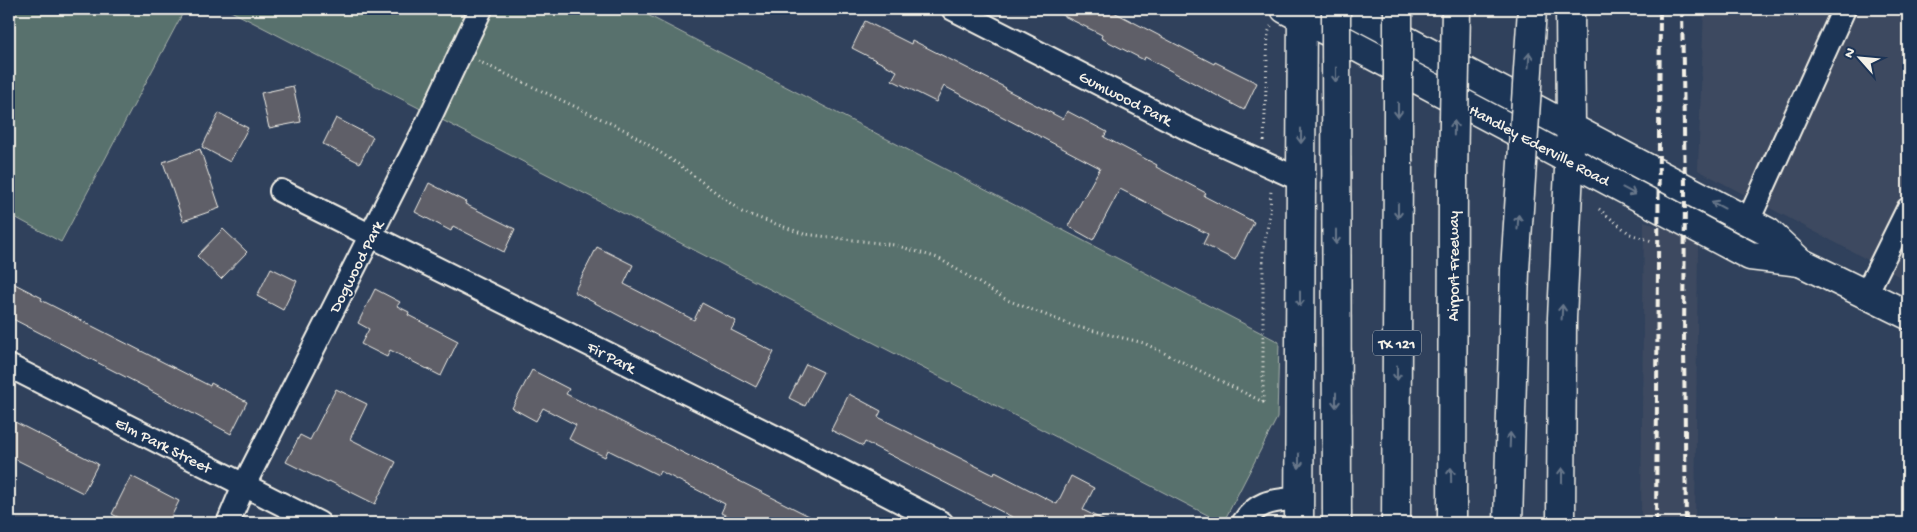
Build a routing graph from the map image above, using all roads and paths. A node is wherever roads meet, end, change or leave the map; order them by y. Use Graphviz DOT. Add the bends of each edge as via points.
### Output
graph roads {
  1 [pos="481,9"];
  2 [pos="953,9"];
  3 [pos="1336,9"];
  4 [pos="1347,9"];
  5 [pos="1398,9"];
  6 [pos="1456,9"];
  7 [pos="1532,9"];
  8 [pos="1570,9"];
  9 [pos="1844,9"];
  10 [pos="1291,14"];
  11 [pos="460,53"];
  12 [pos="1571,127"];
  13 [pos="1570,160"];
  14 [pos="1266,165"];
  15 [pos="1301,180"];
  16 [pos="281,191"];
  17 [pos="1908,208"];
  18 [pos="1599,209"];
  19 [pos="1748,221"];
  20 [pos="1903,234"];
  21 [pos="371,236"];
  22 [pos="1652,241"];
  23 [pos="1800,262"];
  24 [pos="1866,294"];
  25 [pos="1908,315"];
  26 [pos="9,366"];
  27 [pos="244,485"];
  28 [pos="1300,511"];
  29 [pos="228,523"];
  30 [pos="319,523"];
  31 [pos="942,523"];
  32 [pos="1243,523"];
  33 [pos="1337,523"];
  34 [pos="1396,523"];
  35 [pos="1452,523"];
  36 [pos="1508,523"];
  37 [pos="1561,523"];
  1 -- 11 [label="street, Dogwood Park"];
  2 -- 14 [label="street, Gumwood Park" via="1186,128"];
  3 -- 33 [label="main road, one-way, bridge"];
  4 -- 12 [label="main road, Handley Ederville Road"];
  5 -- 34 [label="main road, TX 121, one-way, bridge"];
  35 -- 6 [label="main road, Airport Freeway, one-way, bridge" via="1452,176"];
  36 -- 7 [label="main road, one-way, bridge" via="1515,270"];
  8 -- 12 [label="main road"];
  9 -- 19 [label="street"];
  10 -- 13 [label="main road, Handley Ederville Road"];
  10 -- 14 [label="path" via="1268,33 1266,134 1262,152"];
  10 -- 15 [label="main road, one-way"];
  11 -- 14 [label="path" via="627,131 742,212 804,234 895,245 938,258 1007,300 1074,326 1144,342 1263,402 1264,251 1272,191"];
  11 -- 21 [label="street, Dogwood Park"];
  12 -- 13 [label="main road"];
  19 -- 12 [label="main road, Handley Ederville Road, one-way"];
  13 -- 23 [label="main road, Handley Ederville Road, one-way" via="1750,256"];
  37 -- 13 [label="main road, one-way" via="1562,318"];
  14 -- 15 [label="street, Gumwood Park"];
  15 -- 28 [label="main road, one-way"];
  16 -- 21 [label="street, Fir Park"];
  17 -- 20 [label="street"];
  18 -- 22 [label="path" via="1630,234"];
  19 -- 23 [label="main road, Handley Ederville Road" via="1768,232"];
  20 -- 24 [label="street"];
  21 -- 27 [label="street, Dogwood Park"];
  21 -- 31 [label="street, Fir Park"];
  23 -- 24 [label="main road, Handley Ederville Road"];
  24 -- 25 [label="main road, Handley Ederville Road"];
  26 -- 27 [label="street, Elm Park Street"];
  27 -- 29 [label="street, Dogwood Park"];
  27 -- 30 [label="street, Elm Park Street"];
  28 -- 32 [label="street" via="1267,502 1249,514"];
}
